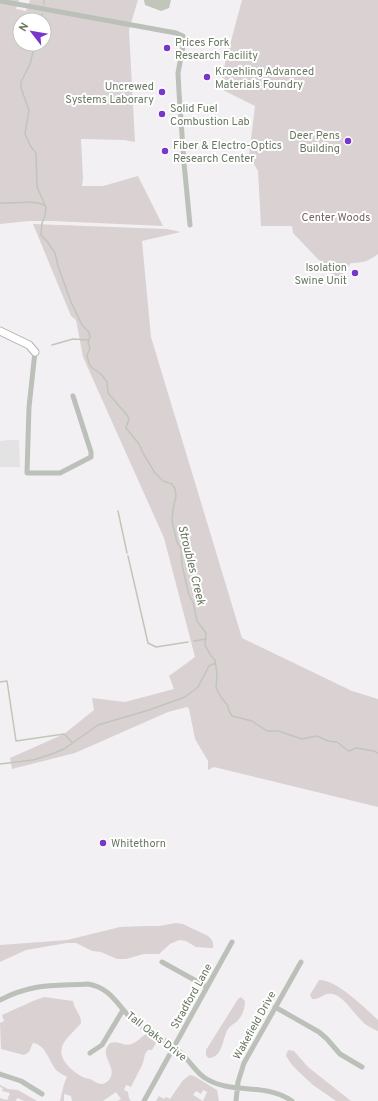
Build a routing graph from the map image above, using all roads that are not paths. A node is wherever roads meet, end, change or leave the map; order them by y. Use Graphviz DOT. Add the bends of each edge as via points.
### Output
graph roads {
  1 [pos="0,1"];
  2 [pos="26,3"];
  3 [pos="190,225"];
  4 [pos="0,331"];
  5 [pos="35,352"];
  6 [pos="73,396"];
  7 [pos="232,942"];
  8 [pos="162,962"];
  9 [pos="301,962"];
  10 [pos="208,987"];
  11 [pos="0,1000"];
  12 [pos="275,1007"];
  13 [pos="123,1010"];
  14 [pos="174,1047"];
  15 [pos="90,1053"];
  16 [pos="362,1067"];
  17 [pos="0,1074"];
  18 [pos="237,1087"];
  19 [pos="42,1094"];
  20 [pos="144,1101"];
  21 [pos="236,1101"];
  22 [pos="292,1101"];
  1 -- 2 [label="street"];
  2 -- 3 [label="street" via="183,36 178,73"];
  4 -- 5 [label="street" via="29,345"];
  5 -- 6 [label="street" via="29,407 27,473 60,473 91,457"];
  7 -- 10 [label="street, Stradford Lane"];
  8 -- 10 [label="street"];
  9 -- 12 [label="street, Wakefield Drive"];
  10 -- 14 [label="street, Stradford Lane"];
  11 -- 13 [label="street, Tall Oaks Drive" via="24,989 38,986 88,984 105,990"];
  12 -- 16 [label="street" via="319,1032 340,1054"];
  12 -- 18 [label="street, Wakefield Drive" via="244,1063"];
  13 -- 14 [label="street, Tall Oaks Drive" via="135,1022"];
  13 -- 15 [label="street" via="102,1045"];
  14 -- 18 [label="street, Tall Oaks Drive" via="205,1078 221,1085"];
  14 -- 20 [label="street, Stradford Lane"];
  17 -- 19 [label="street"];
  18 -- 21 [label="street, Wakefield Drive"];
  18 -- 22 [label="street, Tall Oaks Drive" via="271,1091"];
}
